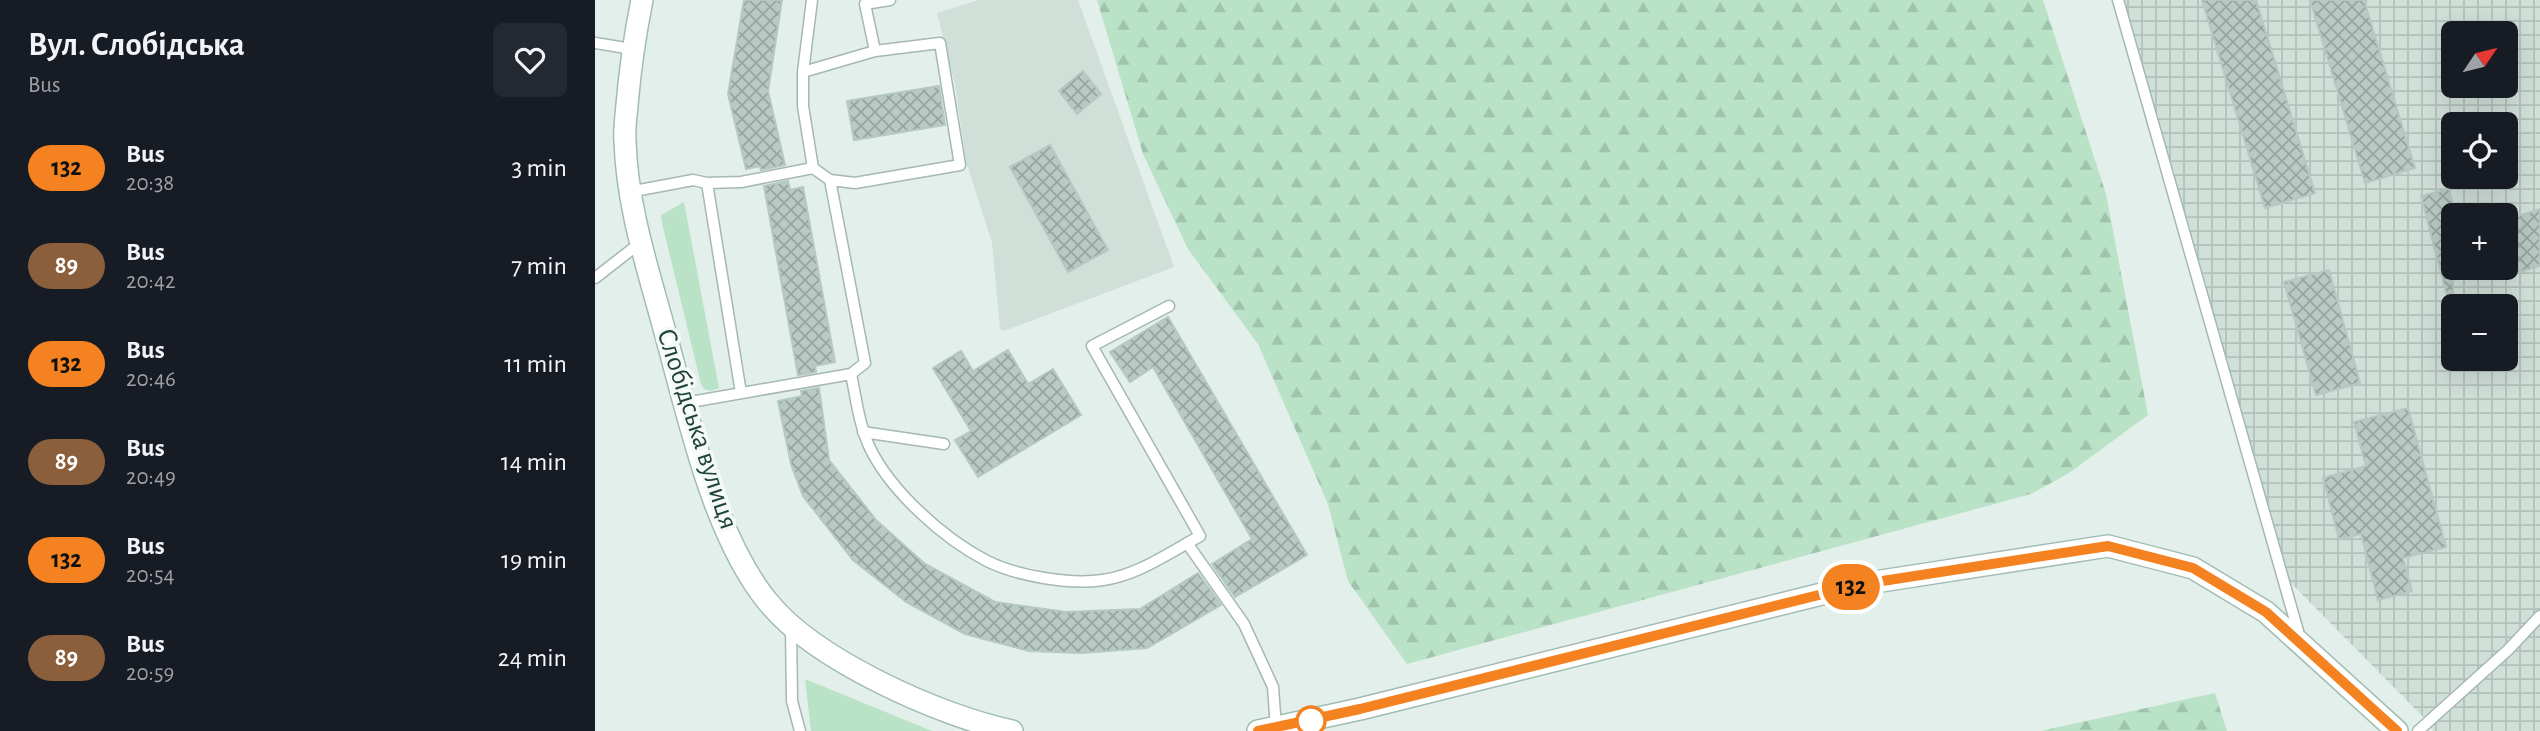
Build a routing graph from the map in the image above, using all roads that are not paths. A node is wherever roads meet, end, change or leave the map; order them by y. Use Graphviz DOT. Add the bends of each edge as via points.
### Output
graph roads {
  1 [pos="642,0"];
  2 [pos="812,0"];
  3 [pos="890,0"];
  4 [pos="2118,0"];
  5 [pos="595,43"];
  6 [pos="632,49"];
  7 [pos="875,51"];
  8 [pos="803,72"];
  9 [pos="813,168"];
  10 [pos="830,180"];
  11 [pos="707,183"];
  12 [pos="629,192"];
  13 [pos="640,243"];
  14 [pos="595,278"];
  15 [pos="1169,306"];
  16 [pos="851,374"];
  17 [pos="741,393"];
  18 [pos="685,404"];
  19 [pos="863,432"];
  20 [pos="944,444"];
  21 [pos="1187,543"];
  22 [pos="2540,616"];
  23 [pos="791,626"];
  24 [pos="2301,644"];
  25 [pos="1299,727"];
  26 [pos="1267,729"];
  27 [pos="1003,730"];
  28 [pos="800,731"];
  29 [pos="2397,731"];
  30 [pos="2419,731"];
  1 -- 6 [label="street, Слобідська вулиця"];
  2 -- 8 [label="lane"];
  3 -- 7 [label="lane" via="865,4"];
  4 -- 24 [label="lane"];
  5 -- 6 [label="lane"];
  6 -- 12 [label="street, Слобідська вулиця" via="625,139"];
  7 -- 8 [label="lane"];
  7 -- 10 [label="lane" via="940,43 960,165 855,183"];
  8 -- 9 [label="lane" via="803,106"];
  9 -- 10 [label="lane"];
  9 -- 11 [label="lane" via="741,182"];
  10 -- 16 [label="lane" via="865,363"];
  11 -- 12 [label="lane" via="693,180"];
  11 -- 17 [label="lane"];
  12 -- 13 [label="street, Слобідська вулиця"];
  13 -- 14 [label="lane"];
  13 -- 18 [label="street, Слобідська вулиця"];
  15 -- 21 [label="lane" via="1092,346 1200,536"];
  16 -- 17 [label="lane"];
  16 -- 19 [label="lane"];
  17 -- 18 [label="lane"];
  18 -- 23 [label="street, Слобідська вулиця" via="713,498 743,564 767,601"];
  19 -- 20 [label="lane"];
  19 -- 21 [label="lane" via="906,497 940,529 988,561 1032,575 1103,580 1138,570"];
  21 -- 26 [label="lane" via="1244,624 1273,687"];
  22 -- 30 [label="lane"];
  23 -- 27 [label="street, Слобідська вулиця" via="847,665 919,700"];
  23 -- 28 [label="lane" via="792,701"];
  24 -- 25 [label="street" via="2266,612 2193,568 2108,546 1863,584"];
  24 -- 29 [label="street"];
  25 -- 26 [label="street"];
}
